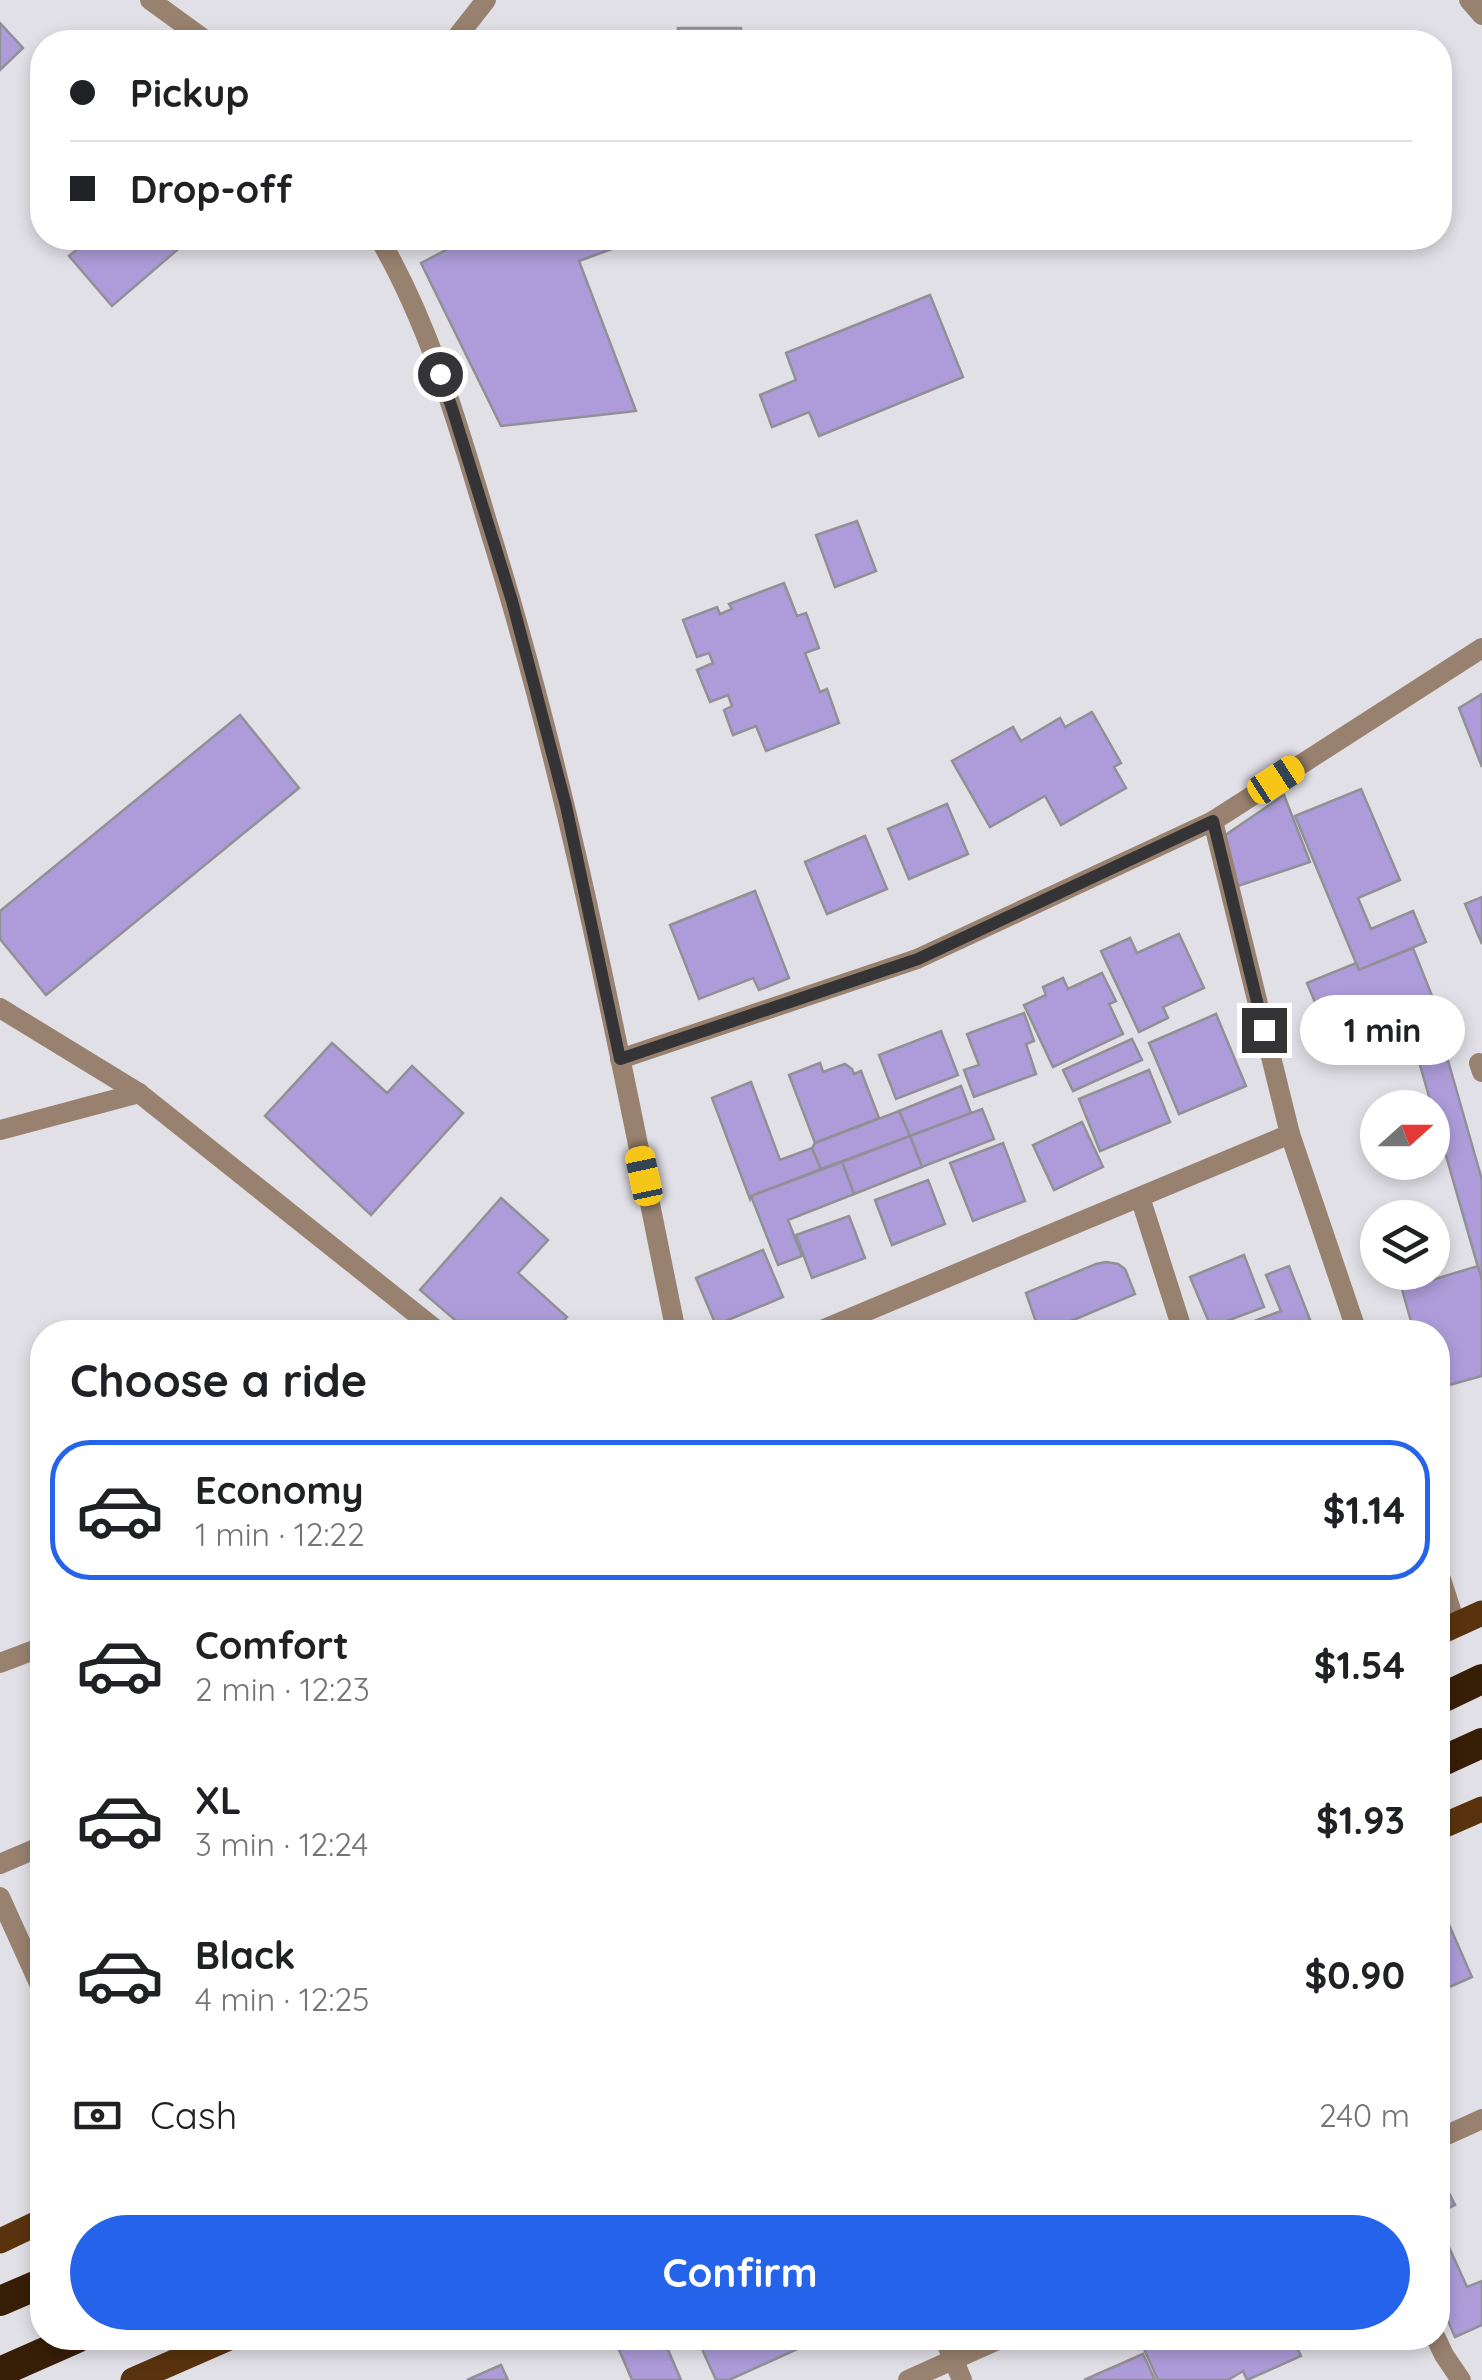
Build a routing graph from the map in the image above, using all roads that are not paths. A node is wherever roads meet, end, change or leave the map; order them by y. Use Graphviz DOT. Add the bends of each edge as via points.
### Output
graph roads {
  1 [pos="150,0"];
  2 [pos="486,0"];
  3 [pos="1468,0"];
  4 [pos="1482,16"];
  5 [pos="191,30"];
  6 [pos="462,30"];
  7 [pos="387,250"];
  8 [pos="1482,648"];
  9 [pos="1213,821"];
  10 [pos="0,1008"];
  11 [pos="620,1059"];
  12 [pos="139,1093"];
  13 [pos="0,1130"];
  14 [pos="1290,1134"];
  15 [pos="1140,1197"];
  16 [pos="425,1320"];
  17 [pos="674,1320"];
  18 [pos="846,1320"];
  19 [pos="1179,1320"];
  20 [pos="1353,1320"];
  21 [pos="1482,1613"];
  22 [pos="1450,1628"];
  23 [pos="30,1652"];
  24 [pos="0,1663"];
  25 [pos="1482,1679"];
  26 [pos="1450,1694"];
  27 [pos="1482,1742"];
  28 [pos="1450,1758"];
  29 [pos="1482,1808"];
  30 [pos="1450,1823"];
  31 [pos="30,1851"];
  32 [pos="0,1864"];
  33 [pos="0,1897"];
  34 [pos="30,1963"];
  35 [pos="1482,2119"];
  36 [pos="1450,2134"];
  37 [pos="30,2227"];
  38 [pos="0,2240"];
  39 [pos="30,2288"];
  40 [pos="0,2301"];
  41 [pos="50,2350"];
  42 [pos="202,2350"];
  43 [pos="986,2350"];
  44 [pos="1441,2350"];
  45 [pos="958,2370"];
  46 [pos="0,2372"];
  47 [pos="133,2380"];
  48 [pos="908,2380"];
  49 [pos="1461,2380"];
  1 -- 5 [label="street"];
  2 -- 6 [label="street"];
  3 -- 4 [label="street"];
  7 -- 11 [label="street" via="452,408 512,601 566,806"];
  8 -- 9 [label="street"];
  9 -- 11 [label="street" via="918,959"];
  9 -- 14 [label="street"];
  10 -- 12 [label="street"];
  11 -- 17 [label="street"];
  12 -- 13 [label="street"];
  12 -- 16 [label="street"];
  14 -- 15 [label="street"];
  14 -- 20 [label="street"];
  15 -- 18 [label="street"];
  15 -- 19 [label="street"];
  21 -- 22 [label="main road"];
  23 -- 24 [label="street"];
  25 -- 26 [label="highway"];
  27 -- 28 [label="highway"];
  29 -- 30 [label="main road"];
  31 -- 32 [label="street"];
  33 -- 34 [label="street"];
  35 -- 36 [label="street"];
  37 -- 38 [label="main road"];
  39 -- 40 [label="highway"];
  41 -- 46 [label="highway"];
  42 -- 47 [label="main road"];
  43 -- 45 [label="street"];
  44 -- 49 [label="street"];
  45 -- 48 [label="street"];
}
